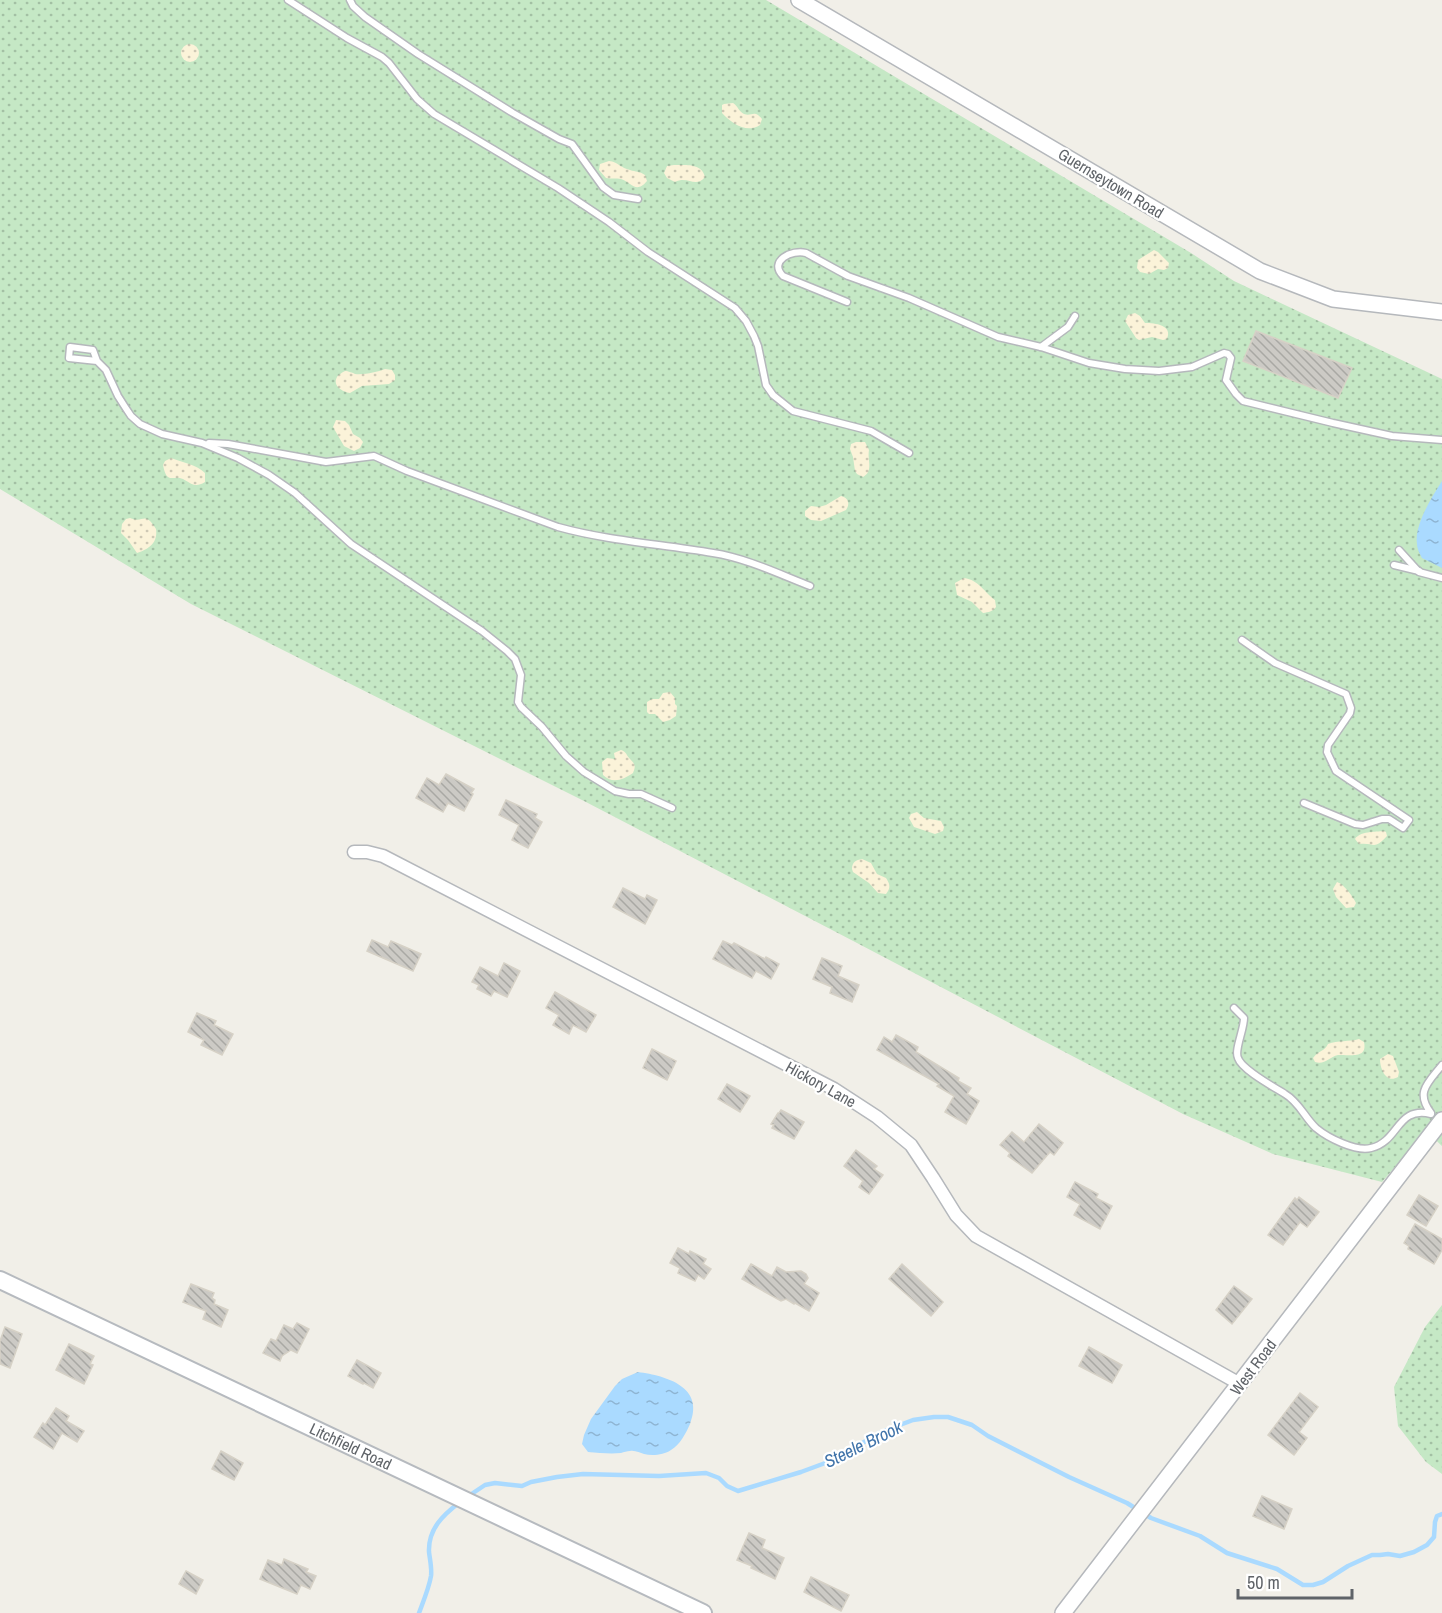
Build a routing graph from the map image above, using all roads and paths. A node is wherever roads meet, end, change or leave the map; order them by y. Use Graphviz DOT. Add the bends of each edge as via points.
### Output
graph roads {
  1 [pos="288,0"];
  2 [pos="350,0"];
  3 [pos="799,0"];
  4 [pos="638,200"];
  5 [pos="847,302"];
  6 [pos="1442,312"];
  7 [pos="1075,316"];
  8 [pos="1041,347"];
  9 [pos="96,361"];
  10 [pos="1442,440"];
  11 [pos="202,443"];
  12 [pos="909,453"];
  13 [pos="1399,550"];
  14 [pos="1394,566"];
  15 [pos="1419,572"];
  16 [pos="1442,578"];
  17 [pos="810,586"];
  18 [pos="1242,640"];
  19 [pos="1304,803"];
  20 [pos="672,808"];
  21 [pos="354,852"];
  22 [pos="1234,1008"];
  23 [pos="1442,1065"];
  24 [pos="1439,1120"];
  25 [pos="0,1280"];
  26 [pos="1240,1384"];
  27 [pos="703,1613"];
  28 [pos="1063,1613"];
  1 -- 12 [label="lane" via="382,57 434,114 558,188 735,308 754,336 766,385 783,404 793,411 871,431"];
  2 -- 4 [label="lane" via="365,17 428,60 572,144 603,187 614,195"];
  3 -- 6 [label="street, Guernseytown Road" via="1260,271 1333,299"];
  5 -- 8 [label="lane" via="783,276 778,268 780,262 794,252 806,253 848,276 998,336"];
  7 -- 8 [label="lane" via="1068,327"];
  8 -- 10 [label="lane" via="1089,363 1143,370 1192,367 1224,353 1231,358 1226,380 1243,401 1392,436"];
  9 -- 11 [label="lane" via="106,370 118,396 140,424 162,434"];
  11 -- 17 [label="lane" via="326,462 374,456 558,527 716,553"];
  11 -- 20 [label="lane" via="269,475 351,544 507,651 521,675 521,707 584,772 615,791 641,794"];
  13 -- 15 [label="lane"];
  14 -- 15 [label="lane"];
  15 -- 16 [label="lane"];
  18 -- 19 [label="lane" via="1275,663 1346,694 1350,713 1327,752 1336,771 1409,820 1403,828 1389,819 1363,825"];
  21 -- 26 [label="street, Hickory Lane" via="383,856 834,1089 911,1145 956,1215 976,1236"];
  22 -- 24 [label="lane" via="1244,1018 1236,1057 1241,1064 1287,1095 1316,1128 1339,1142 1373,1148 1390,1137 1411,1113"];
  23 -- 24 [label="lane" via="1422,1095"];
  24 -- 26 [label="street, West Road"];
  25 -- 27 [label="main road, Litchfield Road"];
  26 -- 28 [label="street, West Road"];
}
